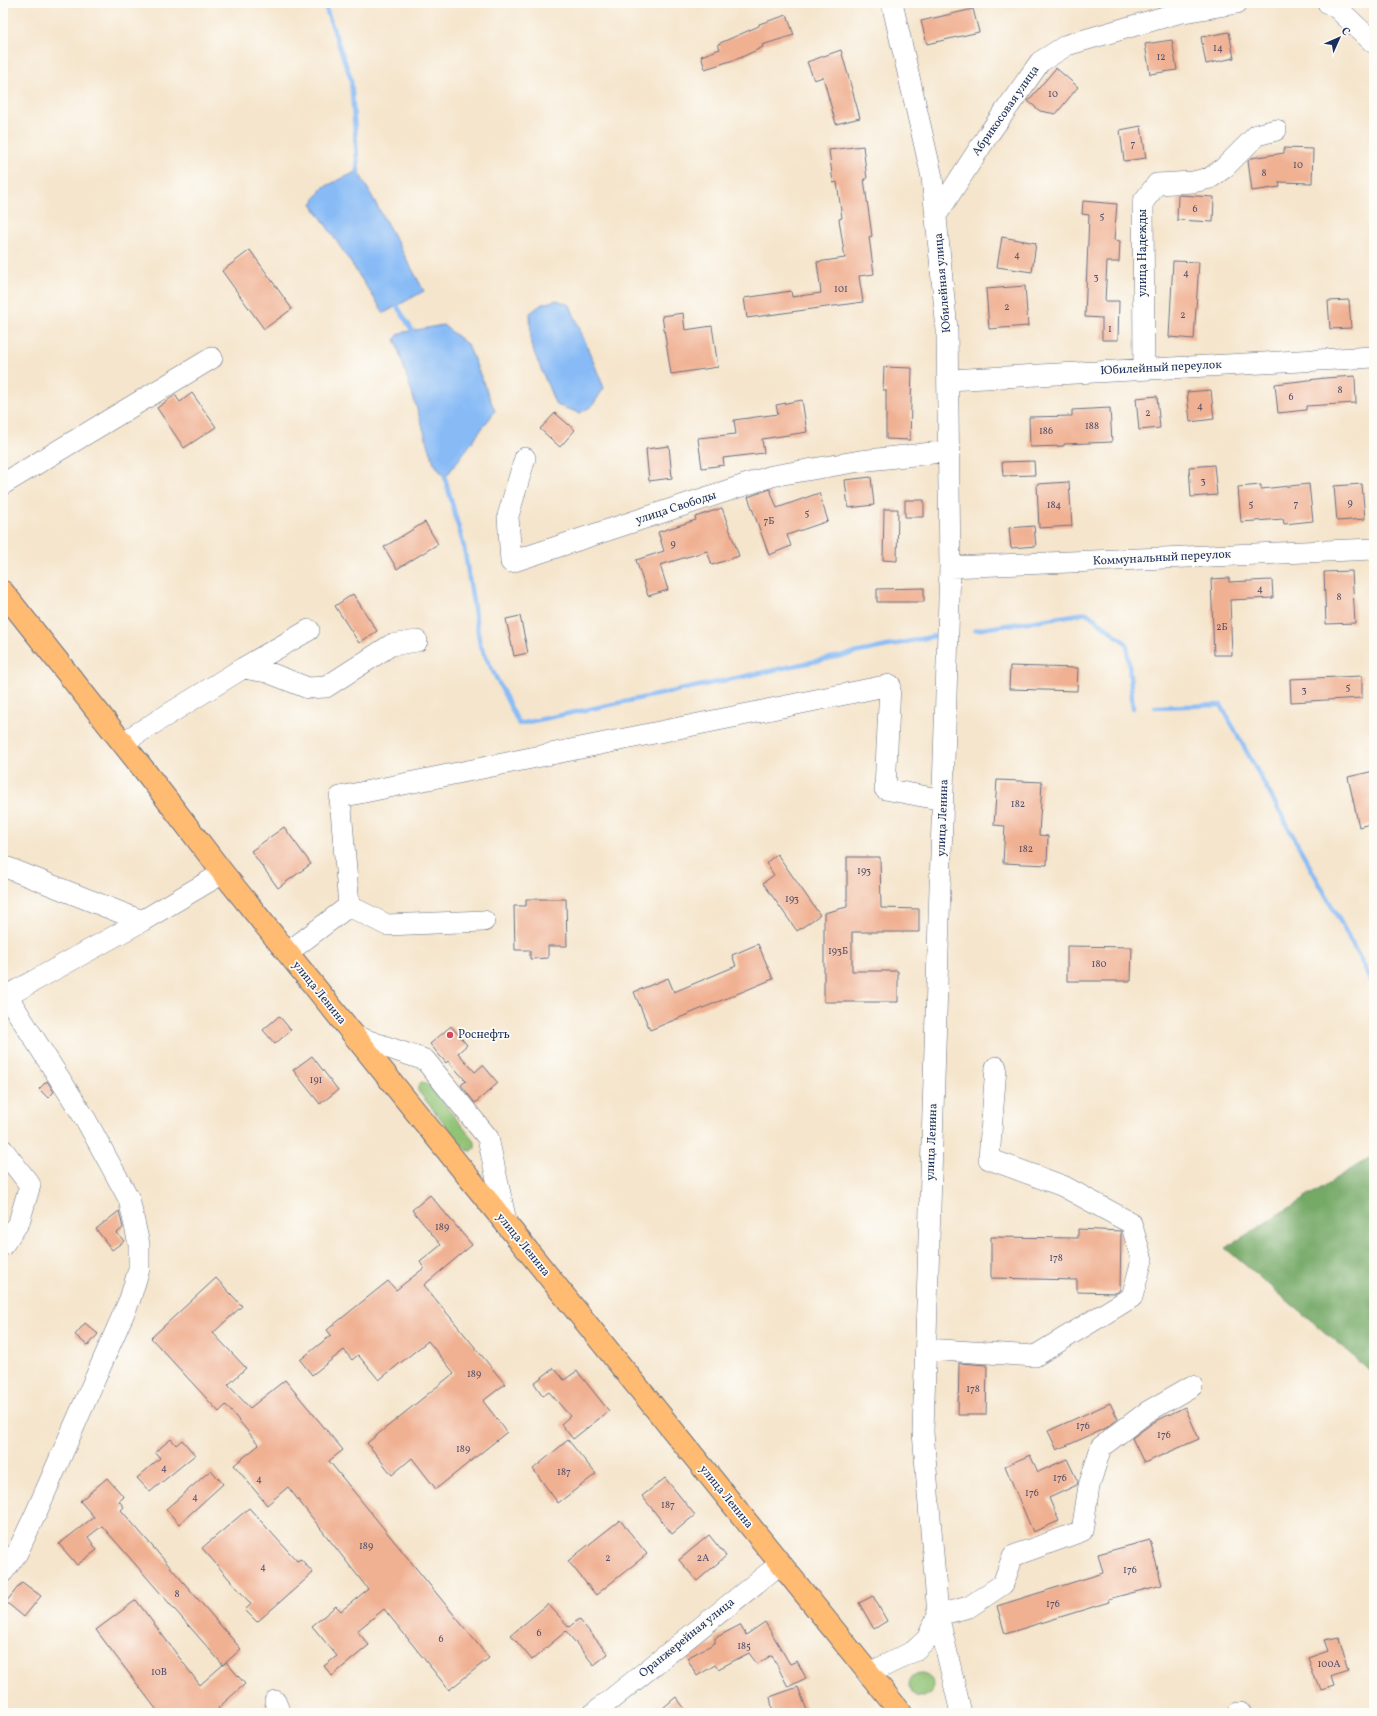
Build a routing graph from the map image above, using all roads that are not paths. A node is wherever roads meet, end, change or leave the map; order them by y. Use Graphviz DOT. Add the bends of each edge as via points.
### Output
graph roads {
  1 [pos="892,3"];
  2 [pos="1237,3"];
  3 [pos="1328,3"];
  4 [pos="1177,8"];
  5 [pos="1374,43"];
  6 [pos="1276,130"];
  7 [pos="937,214"];
  8 [pos="1374,357"];
  9 [pos="212,358"];
  10 [pos="1144,369"];
  11 [pos="948,380"];
  12 [pos="950,452"];
  13 [pos="525,458"];
  14 [pos="3,484"];
  15 [pos="1374,549"];
  16 [pos="950,567"];
  17 [pos="3,592"];
  18 [pos="309,630"];
  19 [pos="417,641"];
  20 [pos="243,668"];
  21 [pos="122,743"];
  22 [pos="943,800"];
  23 [pos="3,866"];
  24 [pos="223,873"];
  25 [pos="349,906"];
  26 [pos="142,921"];
  27 [pos="484,921"];
  28 [pos="287,952"];
  29 [pos="5,997"];
  30 [pos="354,1036"];
  31 [pos="996,1067"];
  32 [pos="3,1150"];
  33 [pos="507,1226"];
  34 [pos="3,1245"];
  35 [pos="926,1349"];
  36 [pos="1192,1386"];
  37 [pos="780,1564"];
  38 [pos="3,1572"];
  39 [pos="938,1615"];
  40 [pos="868,1674"];
  41 [pos="594,1713"];
  42 [pos="901,1713"];
  43 [pos="961,1713"];
  1 -- 7 [label="street, Юбилейная улица" via="932,177"];
  2 -- 4 [label="street, Абрикосовая улица"];
  3 -- 5 [label="street" via="1337,8"];
  4 -- 7 [label="street, Абрикосовая улица" via="1067,45 1040,62 988,135"];
  6 -- 10 [label="street, улица Надежды" via="1257,135 1224,168 1210,178 1193,182 1157,184 1143,202"];
  7 -- 11 [label="street, Юбилейная улица" via="947,330"];
  8 -- 10 [label="street, Юбилейный переулок"];
  9 -- 14 [label="street"];
  10 -- 11 [label="street, Юбилейный переулок"];
  11 -- 12 [label="street, Юбилейная улица"];
  12 -- 13 [label="street, улица Свободы" via="860,461 772,476 511,562 508,516"];
  12 -- 16 [label="street, Юбилейная улица"];
  15 -- 16 [label="street, Коммунальный переулок"];
  16 -- 22 [label="street, улица Ленина"];
  17 -- 21 [label="main road, улица Ленина"];
  18 -- 20 [label="street"];
  19 -- 20 [label="street" via="391,645 326,687 308,688 267,672"];
  20 -- 21 [label="street"];
  21 -- 24 [label="main road, улица Ленина"];
  22 -- 25 [label="street" via="885,789 890,685 340,797"];
  22 -- 35 [label="street, улица Ленина"];
  23 -- 26 [label="street"];
  24 -- 26 [label="street"];
  24 -- 28 [label="main road, улица Ленина"];
  25 -- 27 [label="street" via="387,925"];
  25 -- 28 [label="street"];
  26 -- 29 [label="street"];
  28 -- 30 [label="main road, улица Ленина"];
  29 -- 38 [label="street" via="86,1120 129,1199 139,1244 139,1269 130,1299 36,1513 17,1553"];
  30 -- 33 [label="main road, улица Ленина"];
  30 -- 33 [label="street" via="425,1060 488,1138"];
  31 -- 35 [label="street" via="988,1158 1063,1186 1131,1224 1142,1260 1132,1297 1034,1356"];
  32 -- 34 [label="street" via="30,1185 19,1222"];
  33 -- 37 [label="main road, улица Ленина"];
  35 -- 39 [label="street, улица Ленина" via="923,1432"];
  36 -- 39 [label="street" via="1147,1412 1101,1447 1089,1486 1082,1531 1013,1556 1004,1584 969,1607"];
  37 -- 40 [label="main road, улица Ленина"];
  37 -- 41 [label="street, Оранжерейная улица"];
  39 -- 40 [label="street" via="927,1639 914,1651"];
  39 -- 43 [label="street, улица Ленина"];
  40 -- 42 [label="main road, улица Ленина"];
}
